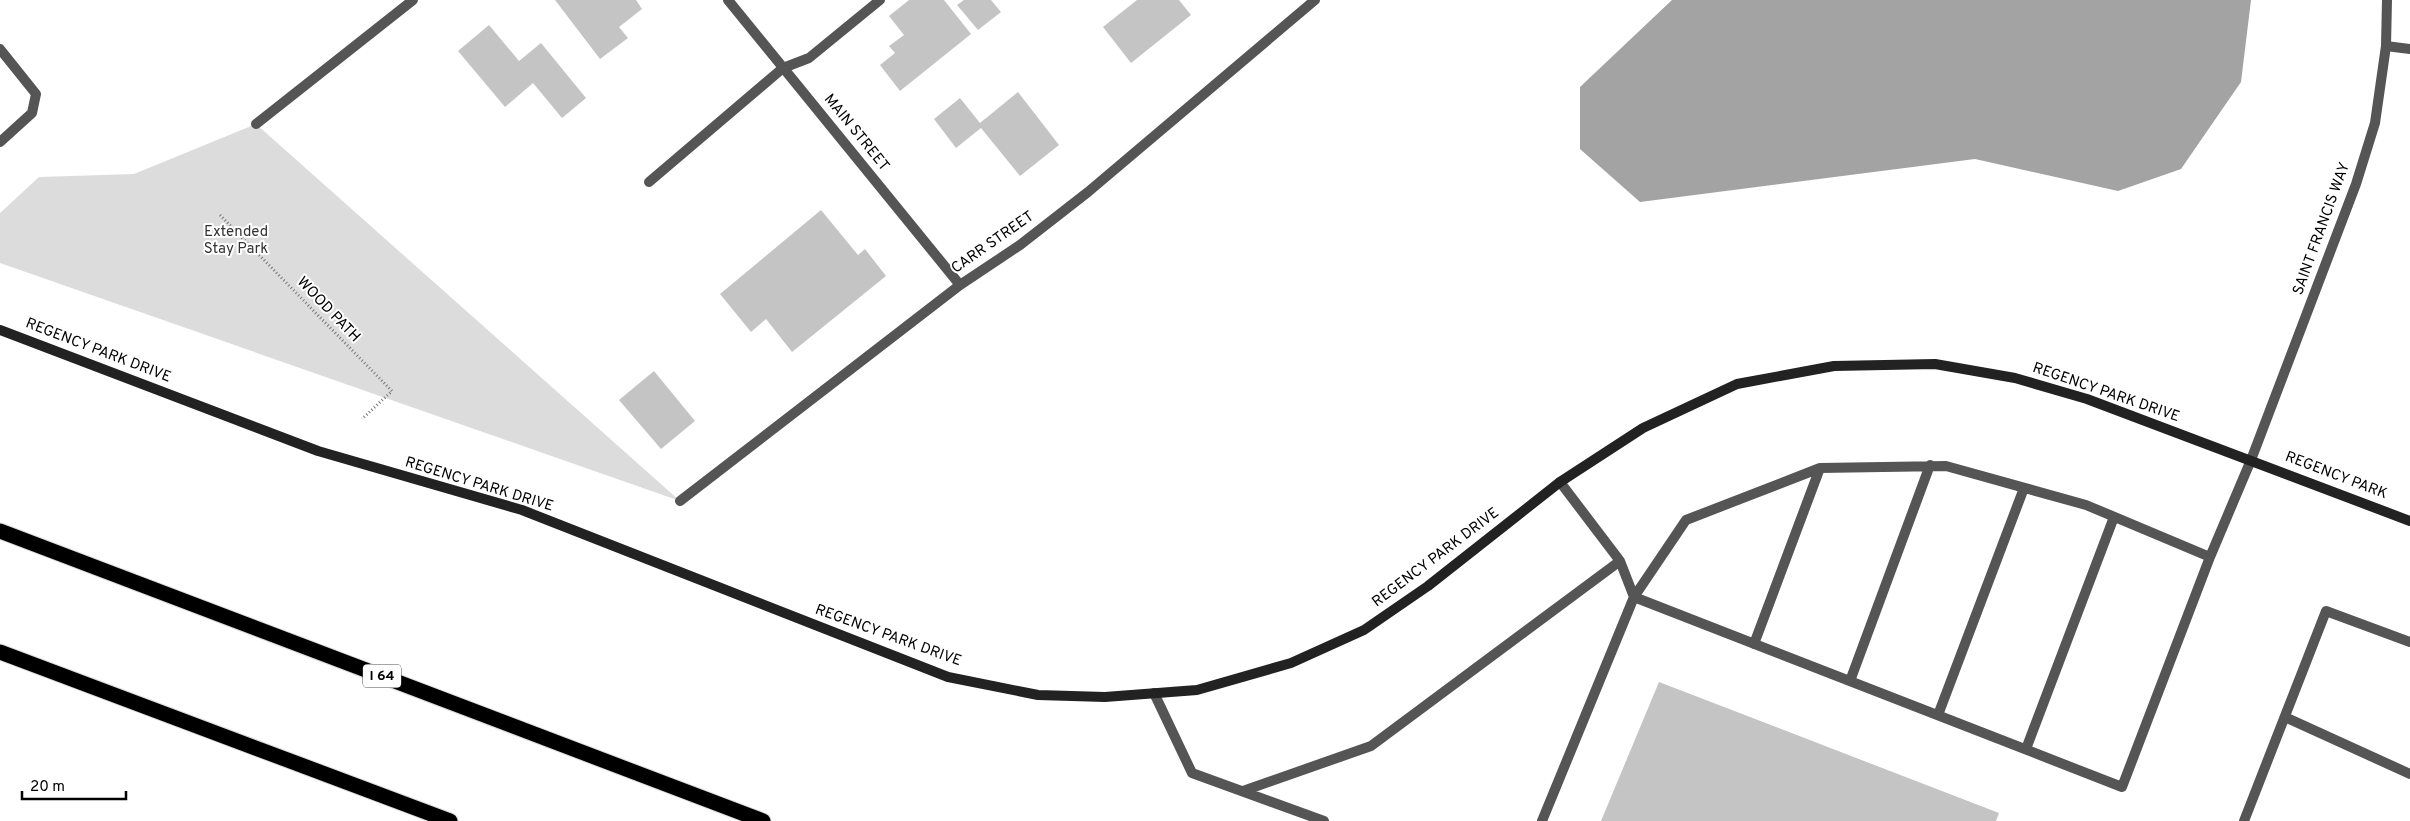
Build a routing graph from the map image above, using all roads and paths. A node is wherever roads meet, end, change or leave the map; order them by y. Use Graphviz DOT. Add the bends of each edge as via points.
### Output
graph roads {
  1 [pos="413,0"];
  2 [pos="728,0"];
  3 [pos="880,0"];
  4 [pos="1315,0"];
  5 [pos="2388,0"];
  6 [pos="2386,46"];
  7 [pos="0,48"];
  8 [pos="2410,49"];
  9 [pos="783,68"];
  10 [pos="256,124"];
  11 [pos="0,142"];
  12 [pos="649,182"];
  13 [pos="220,216"];
  14 [pos="960,285"];
  15 [pos="0,330"];
  16 [pos="362,419"];
  17 [pos="2251,460"];
  18 [pos="1930,466"];
  19 [pos="1820,468"];
  20 [pos="1560,482"];
  21 [pos="2024,488"];
  22 [pos="680,501"];
  23 [pos="2114,517"];
  24 [pos="2410,521"];
  25 [pos="0,531"];
  26 [pos="2210,557"];
  27 [pos="1620,561"];
  28 [pos="1634,597"];
  29 [pos="2410,642"];
  30 [pos="1754,644"];
  31 [pos="0,652"];
  32 [pos="1850,681"];
  33 [pos="1154,693"];
  34 [pos="1938,715"];
  35 [pos="2285,717"];
  36 [pos="2026,750"];
  37 [pos="2410,774"];
  38 [pos="1243,791"];
  39 [pos="450,821"];
  40 [pos="764,821"];
  41 [pos="1324,821"];
  42 [pos="1542,821"];
  43 [pos="2244,821"];
  1 -- 10 [label="street"];
  2 -- 9 [label="street, MAIN STREET"];
  3 -- 9 [label="street" via="809,58"];
  4 -- 14 [label="street, CARR STREET" via="1088,192 1020,245"];
  5 -- 6 [label="street, SAINT FRANCIS WAY"];
  6 -- 8 [label="street"];
  6 -- 17 [label="street, SAINT FRANCIS WAY" via="2375,123 2356,184"];
  7 -- 11 [label="street" via="36,94 32,113"];
  9 -- 12 [label="street"];
  9 -- 14 [label="street, MAIN STREET"];
  13 -- 16 [label="path, WOOD PATH" via="392,391"];
  14 -- 22 [label="street, CARR STREET"];
  15 -- 33 [label="street, REGENCY PARK DRIVE" via="318,451 522,510 948,677 1038,695 1105,697"];
  17 -- 20 [label="street, REGENCY PARK DRIVE" via="2087,399 2015,378 1935,364 1834,366 1737,384 1643,428"];
  17 -- 24 [label="street, REGENCY PARK"];
  17 -- 26 [label="street, SAINT FRANCIS WAY"];
  18 -- 19 [label="street"];
  18 -- 21 [label="street" via="1946,466"];
  18 -- 32 [label="street"];
  19 -- 28 [label="street" via="1686,520"];
  19 -- 30 [label="street"];
  20 -- 27 [label="street"];
  20 -- 33 [label="street, REGENCY PARK DRIVE" via="1428,586 1364,630 1291,663 1197,690"];
  21 -- 23 [label="street" via="2086,505"];
  21 -- 34 [label="street"];
  23 -- 26 [label="street"];
  23 -- 36 [label="street"];
  25 -- 40 [label="highway, I 64"];
  26 -- 36 [label="street, SAINT FRANCIS WAY" via="2122,787"];
  27 -- 28 [label="street"];
  27 -- 38 [label="street" via="1370,746"];
  28 -- 30 [label="street"];
  28 -- 42 [label="street"];
  29 -- 35 [label="street" via="2326,611"];
  30 -- 32 [label="street"];
  31 -- 39 [label="highway"];
  32 -- 34 [label="street"];
  33 -- 38 [label="street" via="1192,772"];
  34 -- 36 [label="street"];
  35 -- 37 [label="street"];
  35 -- 43 [label="street"];
  38 -- 41 [label="street"];
}
